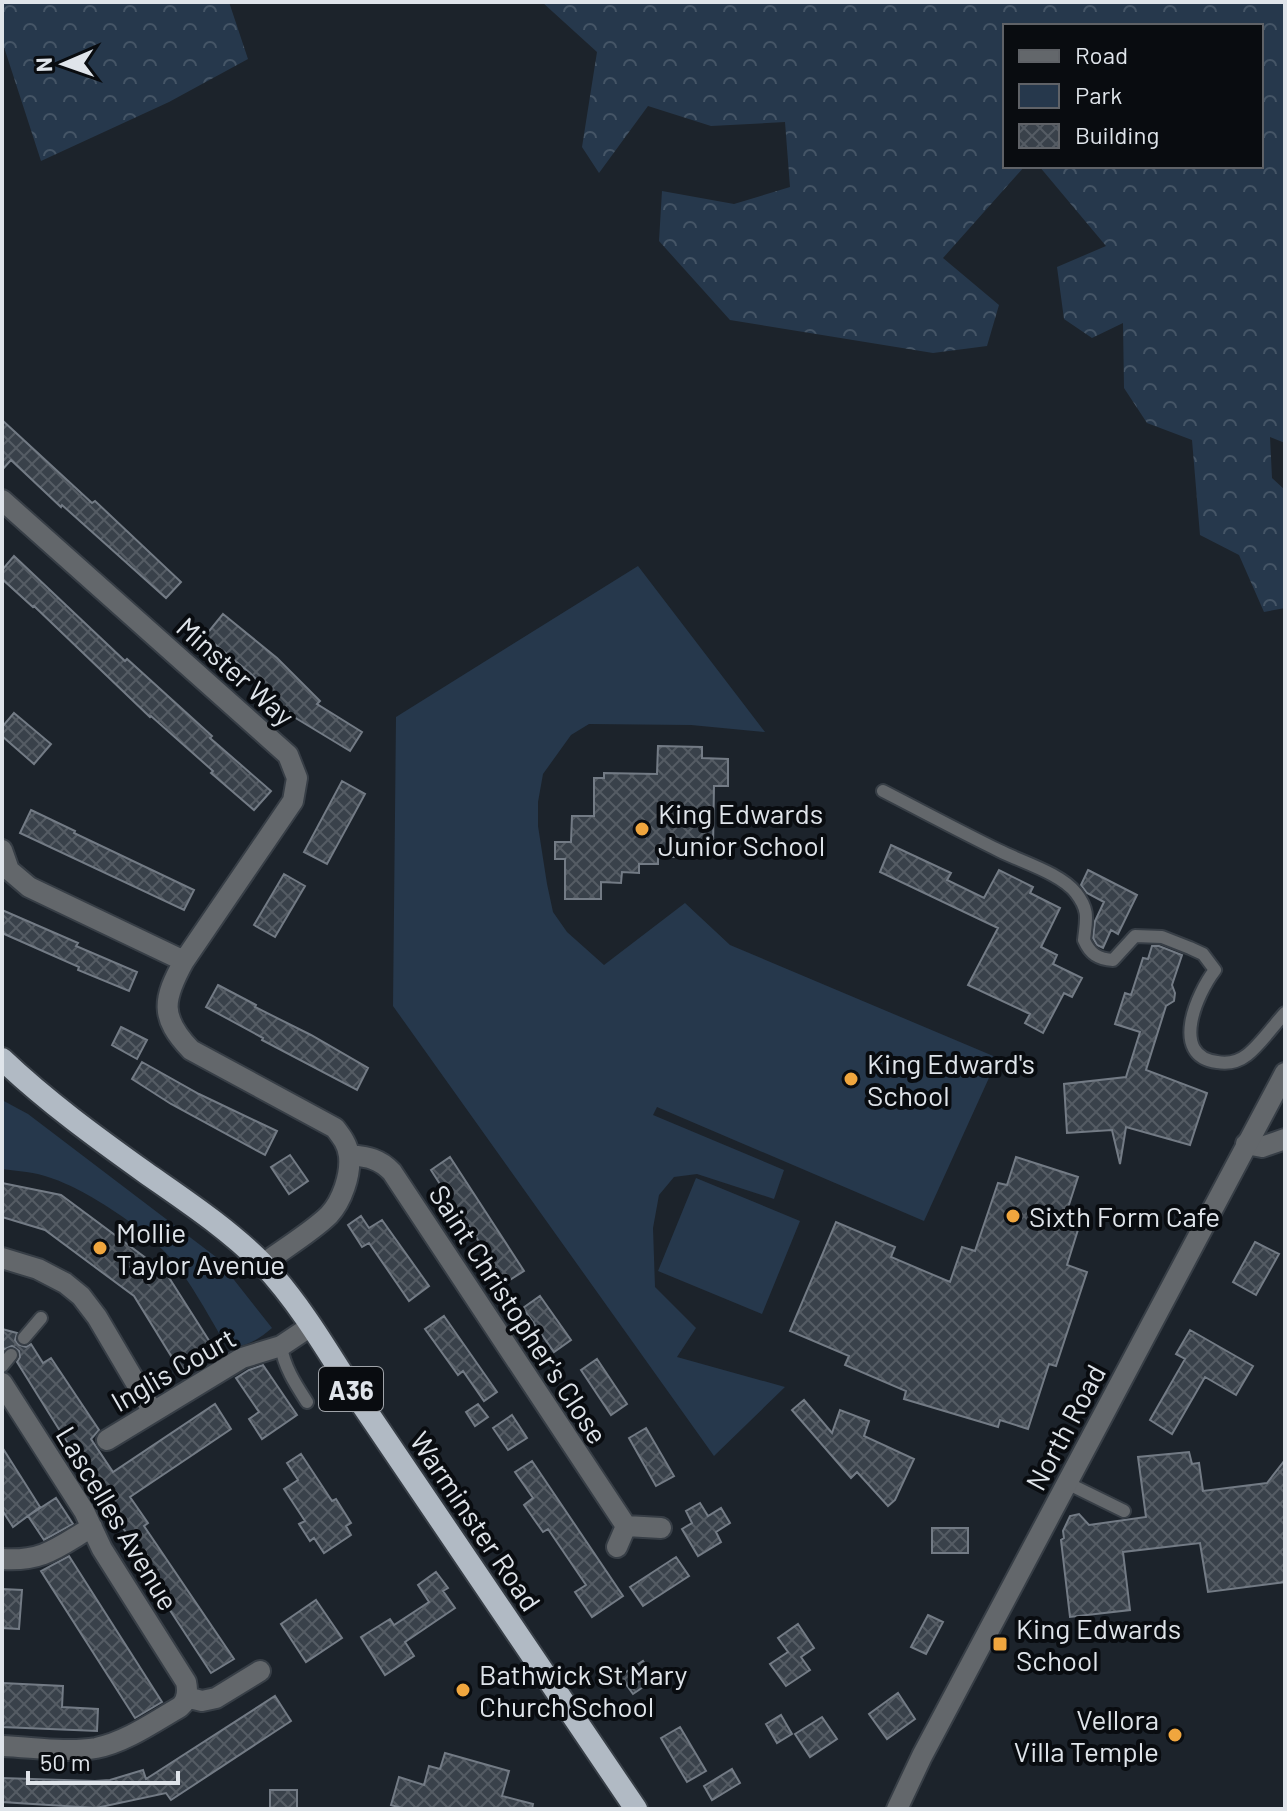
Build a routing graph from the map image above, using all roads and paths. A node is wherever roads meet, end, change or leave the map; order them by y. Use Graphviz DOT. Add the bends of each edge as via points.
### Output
graph roads {
  1 [pos="2,500"];
  2 [pos="883,791"];
  3 [pos="2,850"];
  4 [pos="184,961"];
  5 [pos="1285,1013"];
  6 [pos="2,1059"];
  7 [pos="1285,1073"];
  8 [pos="1285,1139"];
  9 [pos="1246,1144"];
  10 [pos="350,1155"];
  11 [pos="2,1258"];
  12 [pos="263,1264"];
  13 [pos="41,1318"];
  14 [pos="311,1326"];
  15 [pos="24,1338"];
  16 [pos="281,1346"];
  17 [pos="11,1355"];
  18 [pos="2,1366"];
  19 [pos="2,1383"];
  20 [pos="307,1402"];
  21 [pos="153,1412"];
  22 [pos="107,1440"];
  23 [pos="1067,1483"];
  24 [pos="1124,1511"];
  25 [pos="626,1526"];
  26 [pos="92,1527"];
  27 [pos="661,1528"];
  28 [pos="617,1547"];
  29 [pos="2,1559"];
  30 [pos="260,1671"];
  31 [pos="186,1689"];
  32 [pos="2,1746"];
  33 [pos="636,1809"];
  34 [pos="897,1809"];
  1 -- 4 [label="street, Minster Way" via="288,755 297,778 293,801"];
  2 -- 5 [label="lane" via="1066,882 1086,911 1084,940 1103,960 1113,960 1135,936 1147,935 1203,954 1215,970 1200,993 1189,1037 1201,1057 1229,1064 1246,1056"];
  3 -- 4 [label="street" via="9,870 29,887"];
  4 -- 10 [label="street, Minster Way" via="169,988 167,1013 175,1034 191,1050 335,1128"];
  6 -- 12 [label="highway, Warminster Road / A36"];
  7 -- 9 [label="street, North Road"];
  8 -- 9 [label="street" via="1262,1147"];
  9 -- 23 [label="street, North Road"];
  10 -- 12 [label="street" via="337,1204"];
  10 -- 25 [label="street, Saint Christopher's Close" via="373,1157 392,1172"];
  11 -- 21 [label="street" via="38,1269 81,1296"];
  12 -- 14 [label="highway, Warminster Road / A36"];
  13 -- 15 [label="lane"];
  14 -- 16 [label="street, Inglis Court"];
  14 -- 33 [label="highway, Warminster Road / A36"];
  16 -- 20 [label="lane"];
  16 -- 21 [label="street, Inglis Court" via="242,1358"];
  17 -- 18 [label="lane"];
  19 -- 26 [label="street, Lascelles Avenue"];
  21 -- 22 [label="street, Inglis Court"];
  23 -- 24 [label="lane"];
  23 -- 34 [label="street, North Road"];
  25 -- 27 [label="street"];
  25 -- 28 [label="street"];
  26 -- 29 [label="street" via="44,1555"];
  26 -- 31 [label="street, Lascelles Avenue"];
  30 -- 31 [label="street" via="216,1698 202,1701"];
  31 -- 32 [label="street" via="180,1707 98,1747"];
}
